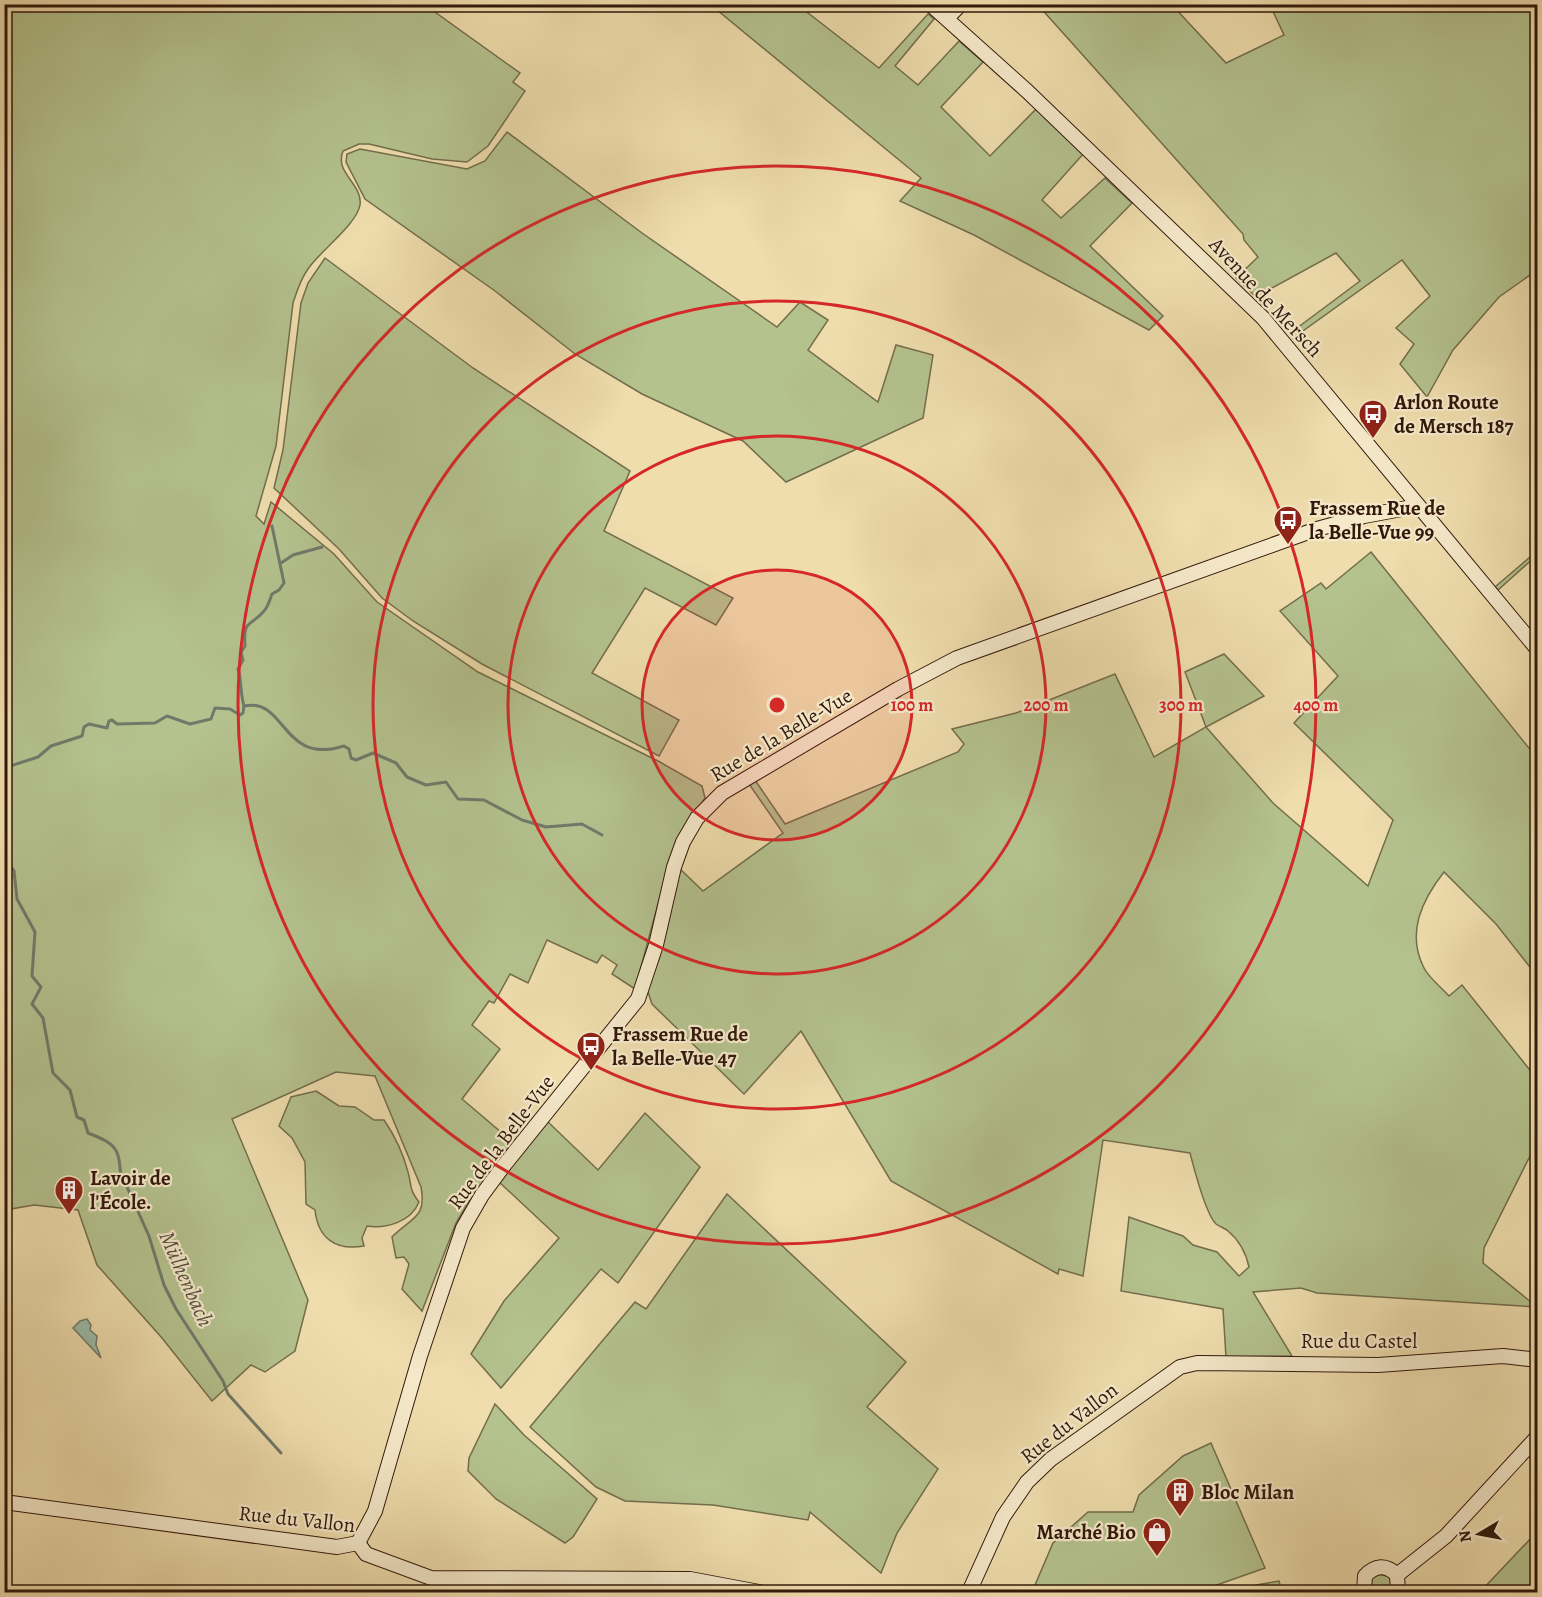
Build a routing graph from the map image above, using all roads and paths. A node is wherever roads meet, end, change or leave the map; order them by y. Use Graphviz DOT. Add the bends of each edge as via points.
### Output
graph roads {
  1 [pos="930,4"];
  2 [pos="961,4"];
  3 [pos="947,18"];
  4 [pos="1418,506"];
  5 [pos="1538,650"];
  6 [pos="1538,1360"];
  7 [pos="1180,1367"];
  8 [pos="1538,1436"];
  9 [pos="4,1502"];
  10 [pos="358,1543"];
  11 [pos="1397,1575"];
  12 [pos="759,1593"];
  13 [pos="969,1593"];
  14 [pos="1364,1593"];
  15 [pos="1398,1593"];
  1 -- 3 [label="street, Avenue de Mersch"];
  2 -- 3 [label="street"];
  3 -- 4 [label="street, Avenue de Mersch" via="1263,318"];
  4 -- 5 [label="street, Avenue de Mersch"];
  4 -- 10 [label="street, Rue de la Belle-Vue" via="1307,532 957,658 722,793 697,818 683,842 638,999 505,1164 463,1228 420,1356 375,1511"];
  6 -- 7 [label="street, Rue du Castel" via="1503,1356 1378,1365 1197,1363"];
  7 -- 13 [label="street, Rue du Vallon" via="1051,1459 1027,1482 1003,1517"];
  8 -- 11 [label="street" via="1446,1536"];
  9 -- 10 [label="street, Rue du Vallon" via="337,1548"];
  10 -- 12 [label="street, Rue du Vallon" via="366,1554 430,1578 690,1579"];
  11 -- 14 [label="street" via="1384,1567 1370,1570 1363,1582"];
  11 -- 15 [label="street"];
}
